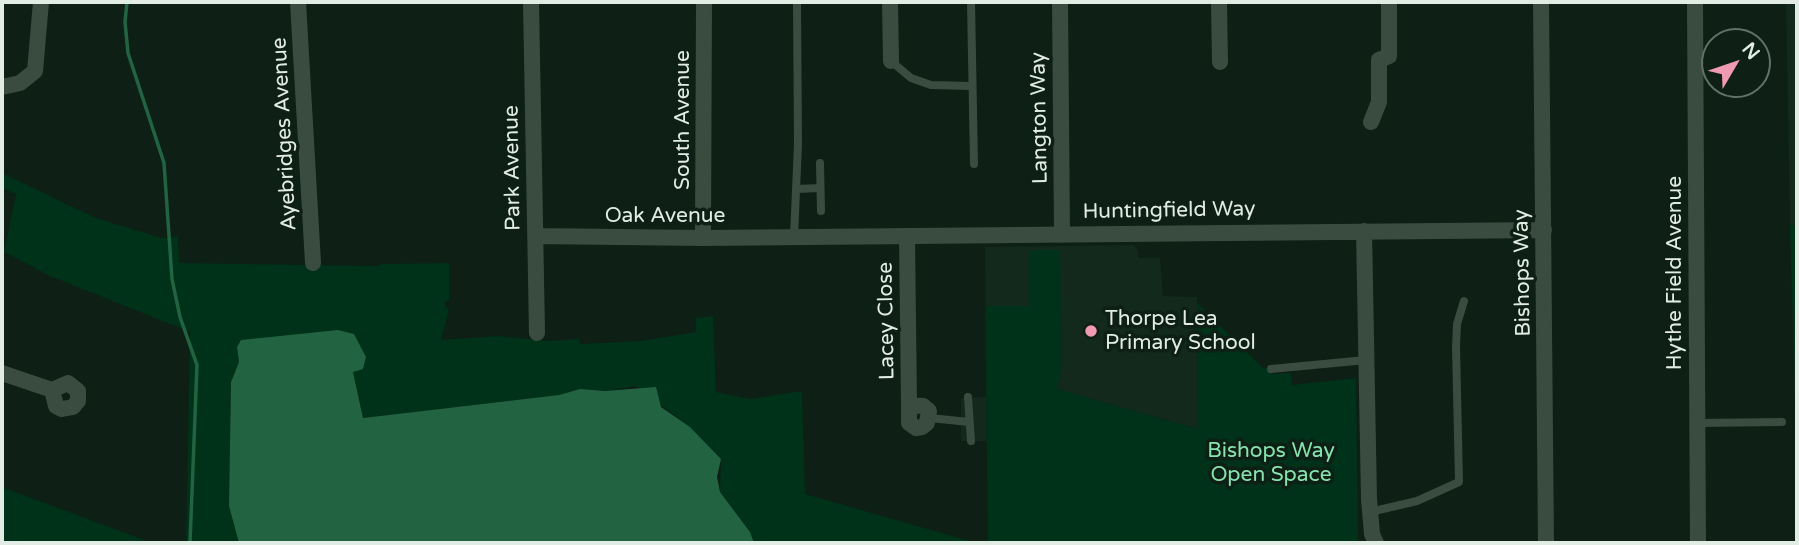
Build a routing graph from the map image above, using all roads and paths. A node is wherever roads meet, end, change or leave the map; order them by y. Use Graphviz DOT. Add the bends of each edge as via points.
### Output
graph roads {
  1 [pos="41,2"];
  2 [pos="298,2"];
  3 [pos="531,2"];
  4 [pos="704,2"];
  5 [pos="797,2"];
  6 [pos="890,2"];
  7 [pos="971,2"];
  8 [pos="1060,2"];
  9 [pos="1219,2"];
  10 [pos="1389,2"];
  11 [pos="1542,2"];
  12 [pos="1695,2"];
  13 [pos="891,61"];
  14 [pos="1220,62"];
  15 [pos="971,86"];
  16 [pos="2,87"];
  17 [pos="1371,122"];
  18 [pos="820,163"];
  19 [pos="974,164"];
  20 [pos="820,188"];
  21 [pos="797,189"];
  22 [pos="821,211"];
  23 [pos="1364,230"];
  24 [pos="1544,230"];
  25 [pos="1062,233"];
  26 [pos="536,236"];
  27 [pos="907,236"];
  28 [pos="794,237"];
  29 [pos="703,238"];
  30 [pos="313,263"];
  31 [pos="1464,301"];
  32 [pos="537,333"];
  33 [pos="1366,360"];
  34 [pos="1271,369"];
  35 [pos="2,373"];
  36 [pos="52,390"];
  37 [pos="968,397"];
  38 [pos="930,418"];
  39 [pos="970,422"];
  40 [pos="1782,422"];
  41 [pos="1697,423"];
  42 [pos="971,441"];
  43 [pos="1370,512"];
  44 [pos="1376,543"];
  45 [pos="1546,543"];
  46 [pos="1698,543"];
  1 -- 16 [label="street" via="34,71 20,83"];
  2 -- 30 [label="street, Ayebridges Avenue"];
  3 -- 26 [label="street, Park Avenue"];
  4 -- 29 [label="street, South Avenue"];
  5 -- 21 [label="lane"];
  6 -- 13 [label="street"];
  7 -- 15 [label="lane"];
  8 -- 25 [label="street, Langton Way"];
  9 -- 14 [label="street"];
  10 -- 17 [label="street" via="1389,56 1378,60 1379,102"];
  11 -- 24 [label="street, Bishops Way"];
  12 -- 41 [label="street, Hythe Field Avenue"];
  13 -- 15 [label="lane" via="911,78 931,85"];
  15 -- 19 [label="lane"];
  18 -- 20 [label="lane"];
  20 -- 21 [label="lane"];
  20 -- 22 [label="lane"];
  21 -- 28 [label="lane"];
  23 -- 24 [label="street, Huntingfield Way"];
  23 -- 25 [label="street, Huntingfield Way"];
  23 -- 33 [label="street"];
  24 -- 45 [label="street, Bishops Way"];
  25 -- 27 [label="street, Huntingfield Way"];
  26 -- 29 [label="street, Oak Avenue"];
  26 -- 32 [label="street, Park Avenue"];
  27 -- 28 [label="street, Huntingfield Way"];
  27 -- 38 [label="street, Lacey Close" via="909,424 922,428"];
  28 -- 29 [label="street, Oak Avenue"];
  31 -- 43 [label="lane" via="1456,347 1459,482 1417,501"];
  33 -- 34 [label="lane"];
  33 -- 43 [label="street"];
  35 -- 36 [label="street"];
  37 -- 39 [label="lane"];
  38 -- 39 [label="lane"];
  39 -- 42 [label="lane"];
  40 -- 41 [label="lane"];
  41 -- 46 [label="street, Hythe Field Avenue"];
  43 -- 44 [label="street"];
}
